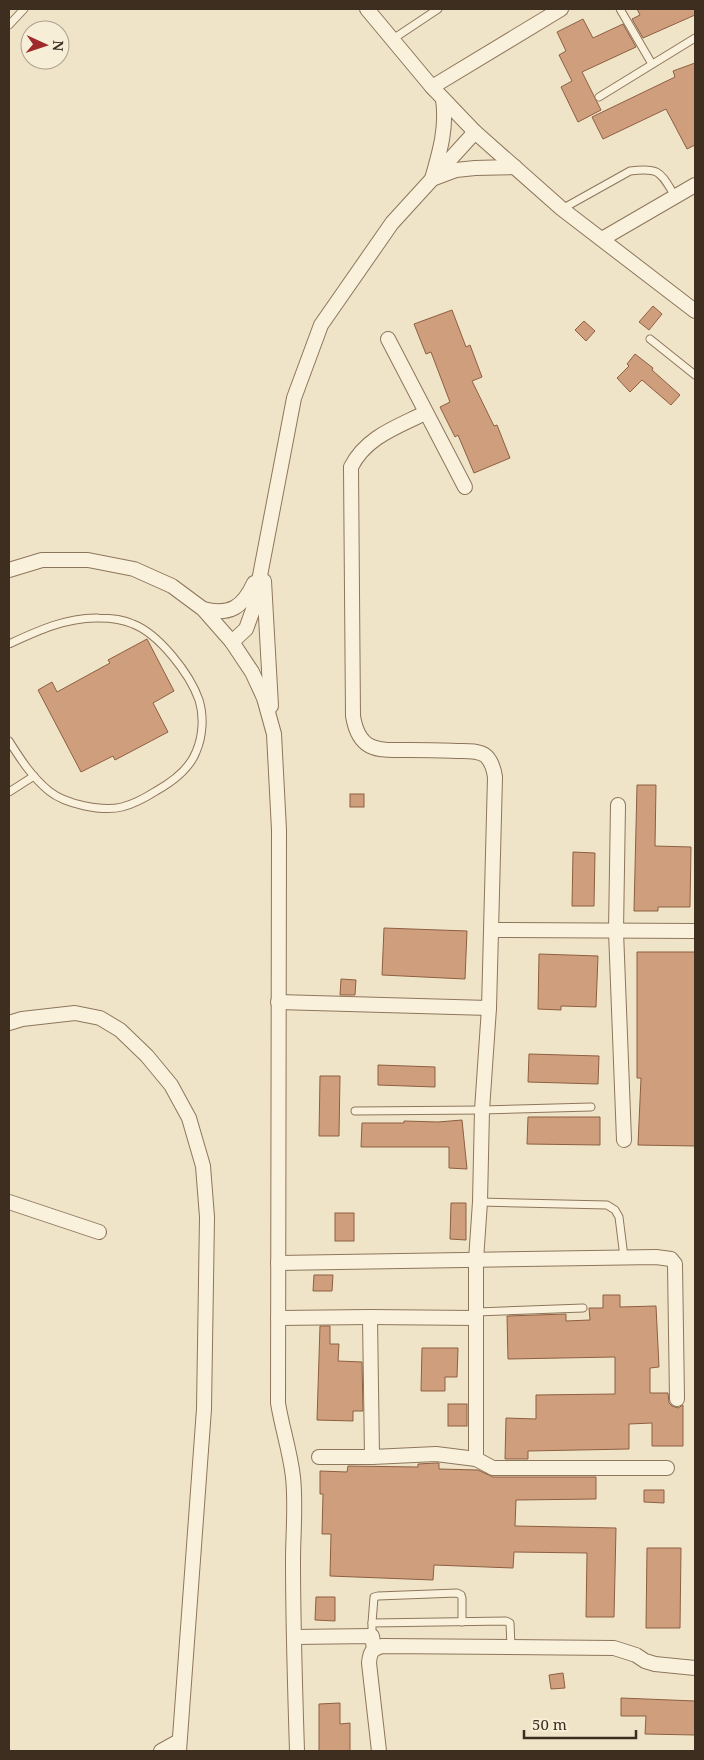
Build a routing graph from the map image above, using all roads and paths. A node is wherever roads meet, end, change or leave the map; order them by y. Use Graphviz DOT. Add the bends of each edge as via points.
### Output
graph roads {
  1 [pos="24,9"];
  2 [pos="367,9"];
  3 [pos="438,9"];
  4 [pos="561,9"];
  5 [pos="620,9"];
  6 [pos="9,25"];
  7 [pos="695,38"];
  8 [pos="393,39"];
  9 [pos="652,64"];
  10 [pos="432,87"];
  11 [pos="599,97"];
  12 [pos="443,99"];
  13 [pos="475,132"];
  14 [pos="515,167"];
  15 [pos="432,179"];
  16 [pos="695,185"];
  17 [pos="674,196"];
  18 [pos="562,209"];
  19 [pos="602,239"];
  20 [pos="695,311"];
  21 [pos="388,339"];
  22 [pos="650,339"];
  23 [pos="695,375"];
  24 [pos="425,413"];
  25 [pos="465,487"];
  26 [pos="263,563"];
  27 [pos="9,570"];
  28 [pos="204,609"];
  29 [pos="232,642"];
  30 [pos="9,644"];
  31 [pos="274,734"];
  32 [pos="9,742"];
  33 [pos="34,776"];
  34 [pos="9,792"];
  35 [pos="618,805"];
  36 [pos="492,930"];
  37 [pos="616,930"];
  38 [pos="695,931"];
  39 [pos="278,1002"];
  40 [pos="489,1008"];
  41 [pos="9,1023"];
  42 [pos="591,1107"];
  43 [pos="355,1110"];
  44 [pos="482,1110"];
  45 [pos="624,1140"];
  46 [pos="9,1202"];
  47 [pos="480,1202"];
  48 [pos="99,1232"];
  49 [pos="624,1257"];
  50 [pos="476,1260"];
  51 [pos="278,1263"];
  52 [pos="583,1308"];
  53 [pos="476,1315"];
  54 [pos="370,1317"];
  55 [pos="278,1318"];
  56 [pos="677,1399"];
  57 [pos="319,1457"];
  58 [pos="372,1457"];
  59 [pos="476,1459"];
  60 [pos="667,1468"];
  61 [pos="462,1622"];
  62 [pos="372,1636"];
  63 [pos="294,1637"];
  64 [pos="512,1648"];
  65 [pos="695,1668"];
  66 [pos="179,1746"];
  67 [pos="160,1751"];
  68 [pos="297,1751"];
  69 [pos="379,1751"];
  1 -- 6 [label="lane"];
  2 -- 8 [label="street"];
  3 -- 8 [label="lane"];
  4 -- 10 [label="street"];
  5 -- 9 [label="lane"];
  7 -- 9 [label="lane"];
  8 -- 10 [label="street"];
  9 -- 11 [label="lane"];
  10 -- 12 [label="street"];
  12 -- 13 [label="street"];
  12 -- 15 [label="street" via="444,136"];
  13 -- 14 [label="street"];
  13 -- 15 [label="street"];
  14 -- 15 [label="street" via="456,170"];
  14 -- 18 [label="street"];
  15 -- 26 [label="street" via="392,223 321,325 294,398"];
  16 -- 17 [label="street"];
  17 -- 18 [label="lane" via="662,175 643,170 630,172"];
  17 -- 19 [label="street"];
  18 -- 19 [label="street"];
  19 -- 20 [label="street"];
  21 -- 24 [label="street"];
  22 -- 23 [label="lane"];
  24 -- 25 [label="street"];
  24 -- 36 [label="street" via="365,446 352,467 353,716 360,739 378,750 479,752 493,766"];
  26 -- 28 [label="street" via="247,597 237,606 214,612"];
  26 -- 29 [label="street" via="246,629"];
  26 -- 31 [label="street"];
  27 -- 28 [label="street" via="42,560 88,560 134,569 172,586"];
  28 -- 29 [label="street"];
  29 -- 31 [label="street" via="264,698"];
  30 -- 33 [label="lane" via="64,622 100,618 133,623 158,640 186,674 198,700 203,724 196,752 182,773 142,800 120,808 94,808 71,803 50,792"];
  31 -- 39 [label="street" via="278,830"];
  32 -- 33 [label="lane"];
  33 -- 34 [label="lane"];
  35 -- 37 [label="street"];
  36 -- 37 [label="street"];
  36 -- 40 [label="street"];
  37 -- 38 [label="street"];
  37 -- 45 [label="street"];
  39 -- 40 [label="street"];
  39 -- 51 [label="street"];
  40 -- 44 [label="street"];
  41 -- 66 [label="street" via="75,1013 100,1018 120,1030 171,1085 189,1118 203,1166 207,1217 204,1409"];
  42 -- 44 [label="lane"];
  43 -- 44 [label="lane"];
  44 -- 47 [label="street"];
  46 -- 48 [label="street"];
  47 -- 49 [label="lane" via="607,1205 619,1217"];
  47 -- 50 [label="street"];
  49 -- 50 [label="street"];
  49 -- 56 [label="street" via="666,1257 675,1264"];
  50 -- 51 [label="street"];
  50 -- 53 [label="street"];
  51 -- 55 [label="street"];
  52 -- 53 [label="lane"];
  53 -- 54 [label="street"];
  53 -- 59 [label="street"];
  54 -- 55 [label="street"];
  54 -- 58 [label="street"];
  55 -- 63 [label="street" via="278,1403 293,1479"];
  57 -- 58 [label="street"];
  58 -- 59 [label="street" via="436,1454"];
  59 -- 60 [label="street" via="493,1468"];
  61 -- 62 [label="lane"];
  61 -- 62 [label="lane" via="461,1594 378,1596 372,1602"];
  61 -- 64 [label="lane" via="510,1623"];
  62 -- 63 [label="street"];
  62 -- 64 [label="street" via="382,1646"];
  62 -- 69 [label="street" via="369,1663"];
  63 -- 68 [label="street"];
  64 -- 65 [label="street" via="614,1648 655,1664"];
  66 -- 67 [label="street"];
}
